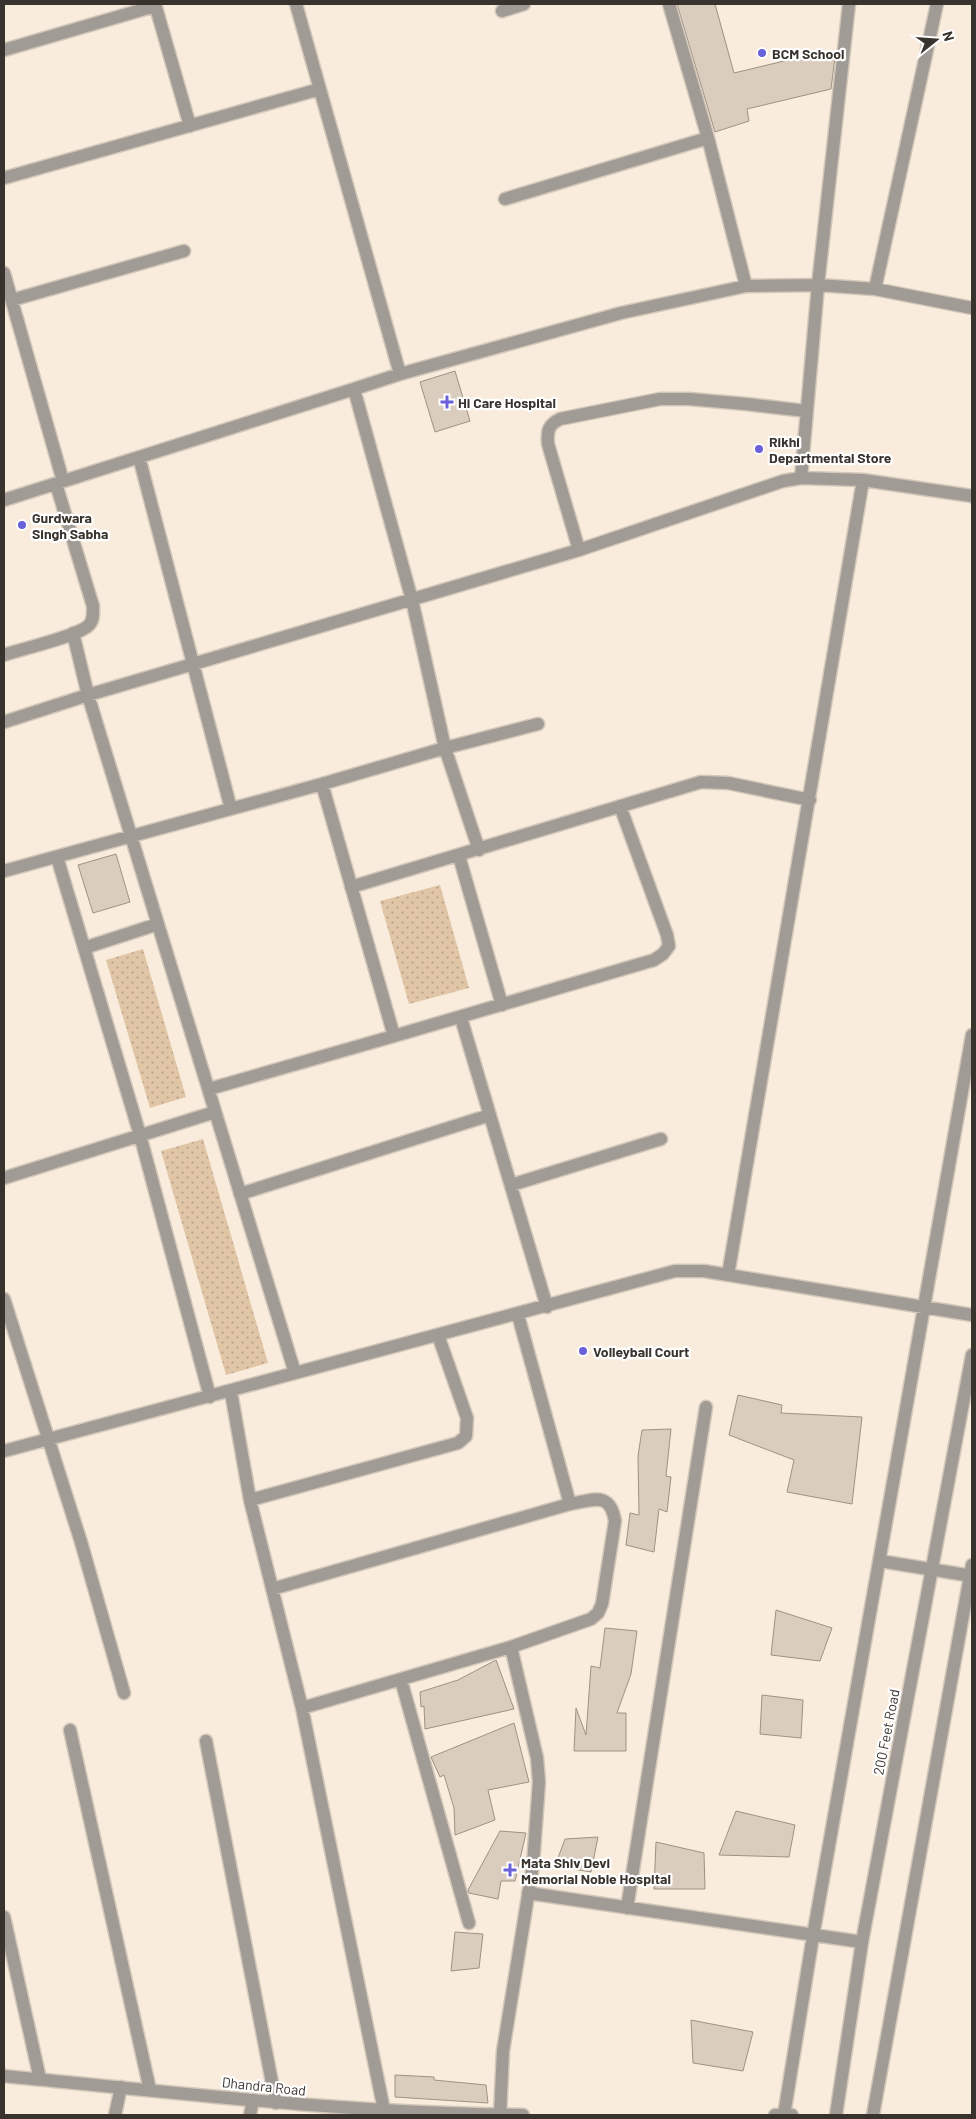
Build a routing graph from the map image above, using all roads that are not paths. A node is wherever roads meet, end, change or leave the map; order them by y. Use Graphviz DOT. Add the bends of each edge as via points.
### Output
graph roads {
  1 [pos="296,4"];
  2 [pos="524,4"];
  3 [pos="669,4"];
  4 [pos="849,4"];
  5 [pos="937,4"];
  6 [pos="155,5"];
  7 [pos="502,11"];
  8 [pos="4,50"];
  9 [pos="320,89"];
  10 [pos="190,126"];
  11 [pos="708,138"];
  12 [pos="4,178"];
  13 [pos="505,199"];
  14 [pos="184,251"];
  15 [pos="4,273"];
  16 [pos="818,285"];
  17 [pos="746,286"];
  18 [pos="875,289"];
  19 [pos="12,300"];
  20 [pos="972,308"];
  21 [pos="400,374"];
  22 [pos="354,389"];
  23 [pos="806,411"];
  24 [pos="138,457"];
  25 [pos="800,478"];
  26 [pos="863,480"];
  27 [pos="59,482"];
  28 [pos="972,496"];
  29 [pos="4,500"];
  30 [pos="579,550"];
  31 [pos="412,600"];
  32 [pos="73,633"];
  33 [pos="4,655"];
  34 [pos="192,664"];
  35 [pos="88,695"];
  36 [pos="4,722"];
  37 [pos="538,724"];
  38 [pos="445,748"];
  39 [pos="322,784"];
  40 [pos="810,800"];
  41 [pos="620,806"];
  42 [pos="230,810"];
  43 [pos="132,837"];
  44 [pos="478,850"];
  45 [pos="459,856"];
  46 [pos="57,857"];
  47 [pos="4,871"];
  48 [pos="351,887"];
  49 [pos="158,924"];
  50 [pos="84,948"];
  51 [pos="502,1005"];
  52 [pos="461,1018"];
  53 [pos="972,1035"];
  54 [pos="394,1036"];
  55 [pos="209,1089"];
  56 [pos="215,1112"];
  57 [pos="490,1115"];
  58 [pos="140,1135"];
  59 [pos="661,1139"];
  60 [pos="4,1178"];
  61 [pos="510,1184"];
  62 [pos="240,1194"];
  63 [pos="728,1275"];
  64 [pos="4,1299"];
  65 [pos="547,1307"];
  66 [pos="924,1308"];
  67 [pos="518,1315"];
  68 [pos="972,1315"];
  69 [pos="438,1336"];
  70 [pos="972,1355"];
  71 [pos="295,1373"];
  72 [pos="231,1392"];
  73 [pos="210,1397"];
  74 [pos="706,1407"];
  75 [pos="48,1439"];
  76 [pos="4,1451"];
  77 [pos="250,1500"];
  78 [pos="570,1504"];
  79 [pos="880,1560"];
  80 [pos="932,1570"];
  81 [pos="972,1572"];
  82 [pos="272,1589"];
  83 [pos="511,1647"];
  84 [pos="401,1680"];
  85 [pos="124,1693"];
  86 [pos="302,1708"];
  87 [pos="70,1730"];
  88 [pos="206,1741"];
  89 [pos="528,1893"];
  90 [pos="627,1908"];
  91 [pos="4,1917"];
  92 [pos="469,1924"];
  93 [pos="814,1936"];
  94 [pos="862,1942"];
  95 [pos="4,2076"];
  96 [pos="40,2079"];
  97 [pos="122,2087"];
  98 [pos="150,2090"];
  99 [pos="253,2100"];
  100 [pos="276,2103"];
  101 [pos="384,2110"];
  102 [pos="401,2114"];
  103 [pos="115,2115"];
  104 [pos="250,2115"];
  105 [pos="500,2115"];
  106 [pos="523,2115"];
  107 [pos="775,2115"];
  108 [pos="784,2115"];
  109 [pos="792,2115"];
  110 [pos="836,2115"];
  111 [pos="873,2115"];
  1 -- 9 [label="street"];
  2 -- 7 [label="street"];
  3 -- 11 [label="street"];
  4 -- 16 [label="street"];
  5 -- 18 [label="street"];
  6 -- 8 [label="street"];
  6 -- 10 [label="street"];
  9 -- 10 [label="street"];
  9 -- 21 [label="street"];
  10 -- 12 [label="street"];
  11 -- 13 [label="street"];
  11 -- 17 [label="street"];
  14 -- 19 [label="street"];
  15 -- 19 [label="street"];
  16 -- 17 [label="street"];
  16 -- 18 [label="street"];
  16 -- 23 [label="street"];
  17 -- 21 [label="street" via="621,313"];
  18 -- 20 [label="street"];
  19 -- 27 [label="street"];
  21 -- 22 [label="street"];
  22 -- 24 [label="street"];
  22 -- 31 [label="street"];
  23 -- 25 [label="street"];
  23 -- 30 [label="street" via="660,399 552,423 547,430 548,444"];
  24 -- 27 [label="street"];
  24 -- 34 [label="street"];
  25 -- 26 [label="street"];
  25 -- 30 [label="street"];
  26 -- 28 [label="street"];
  26 -- 40 [label="street"];
  27 -- 29 [label="street"];
  27 -- 32 [label="street" via="93,606 89,625"];
  30 -- 31 [label="street"];
  31 -- 34 [label="street"];
  31 -- 38 [label="street"];
  32 -- 33 [label="street"];
  32 -- 35 [label="street"];
  34 -- 35 [label="street"];
  34 -- 42 [label="street"];
  35 -- 36 [label="street"];
  35 -- 43 [label="street"];
  37 -- 38 [label="street"];
  38 -- 39 [label="street"];
  38 -- 44 [label="street"];
  39 -- 42 [label="street"];
  39 -- 48 [label="street"];
  40 -- 41 [label="street" via="714,781"];
  40 -- 63 [label="street"];
  41 -- 44 [label="street"];
  41 -- 51 [label="street" via="669,946 654,960"];
  42 -- 43 [label="street"];
  43 -- 46 [label="street"];
  43 -- 49 [label="street"];
  44 -- 45 [label="street"];
  45 -- 48 [label="street"];
  45 -- 51 [label="street"];
  46 -- 47 [label="street"];
  46 -- 50 [label="street"];
  48 -- 54 [label="street"];
  49 -- 50 [label="street"];
  49 -- 55 [label="street"];
  50 -- 58 [label="street"];
  51 -- 52 [label="street"];
  52 -- 54 [label="street"];
  52 -- 57 [label="street"];
  53 -- 66 [label="street"];
  54 -- 55 [label="street"];
  55 -- 56 [label="street"];
  56 -- 58 [label="street"];
  56 -- 62 [label="street"];
  57 -- 61 [label="street"];
  57 -- 62 [label="street"];
  58 -- 60 [label="street"];
  58 -- 73 [label="street"];
  59 -- 61 [label="street"];
  61 -- 65 [label="street"];
  62 -- 71 [label="street"];
  63 -- 65 [label="street" via="675,1271"];
  63 -- 66 [label="street"];
  64 -- 75 [label="street"];
  65 -- 67 [label="street"];
  66 -- 68 [label="street"];
  66 -- 79 [label="street"];
  67 -- 69 [label="street"];
  67 -- 78 [label="street"];
  69 -- 71 [label="street"];
  69 -- 77 [label="street" via="468,1418 466,1436 458,1443"];
  70 -- 80 [label="street, 200 Feet Road"];
  71 -- 72 [label="street"];
  72 -- 73 [label="street"];
  72 -- 77 [label="street"];
  73 -- 75 [label="street"];
  74 -- 90 [label="street"];
  75 -- 76 [label="street"];
  75 -- 85 [label="street"];
  77 -- 82 [label="street"];
  78 -- 82 [label="street"];
  78 -- 83 [label="street" via="602,1499 613,1510 615,1521 602,1604 591,1619"];
  79 -- 80 [label="street"];
  79 -- 93 [label="street"];
  80 -- 81 [label="street"];
  80 -- 94 [label="street, 200 Feet Road"];
  81 -- 111 [label="street"];
  82 -- 86 [label="street"];
  83 -- 84 [label="street"];
  83 -- 89 [label="street" via="537,1758 535,1844"];
  84 -- 86 [label="street"];
  84 -- 92 [label="street"];
  86 -- 101 [label="street"];
  87 -- 98 [label="street"];
  88 -- 100 [label="street"];
  89 -- 90 [label="street"];
  89 -- 105 [label="street" via="503,2051"];
  90 -- 93 [label="street"];
  91 -- 96 [label="street"];
  93 -- 94 [label="street"];
  93 -- 108 [label="street"];
  94 -- 110 [label="street, 200 Feet Road"];
  95 -- 96 [label="street, Dhandra Road"];
  96 -- 97 [label="street, Dhandra Road"];
  97 -- 98 [label="street, Dhandra Road"];
  97 -- 103 [label="street"];
  98 -- 99 [label="street, Dhandra Road"];
  99 -- 100 [label="street, Dhandra Road"];
  99 -- 104 [label="street"];
  100 -- 101 [label="street, Dhandra Road"];
  101 -- 102 [label="street, Dhandra Road"];
  102 -- 105 [label="street, Dhandra Road"];
  105 -- 106 [label="street, Dhandra Road"];
  107 -- 108 [label="street"];
  108 -- 109 [label="street"];
}
